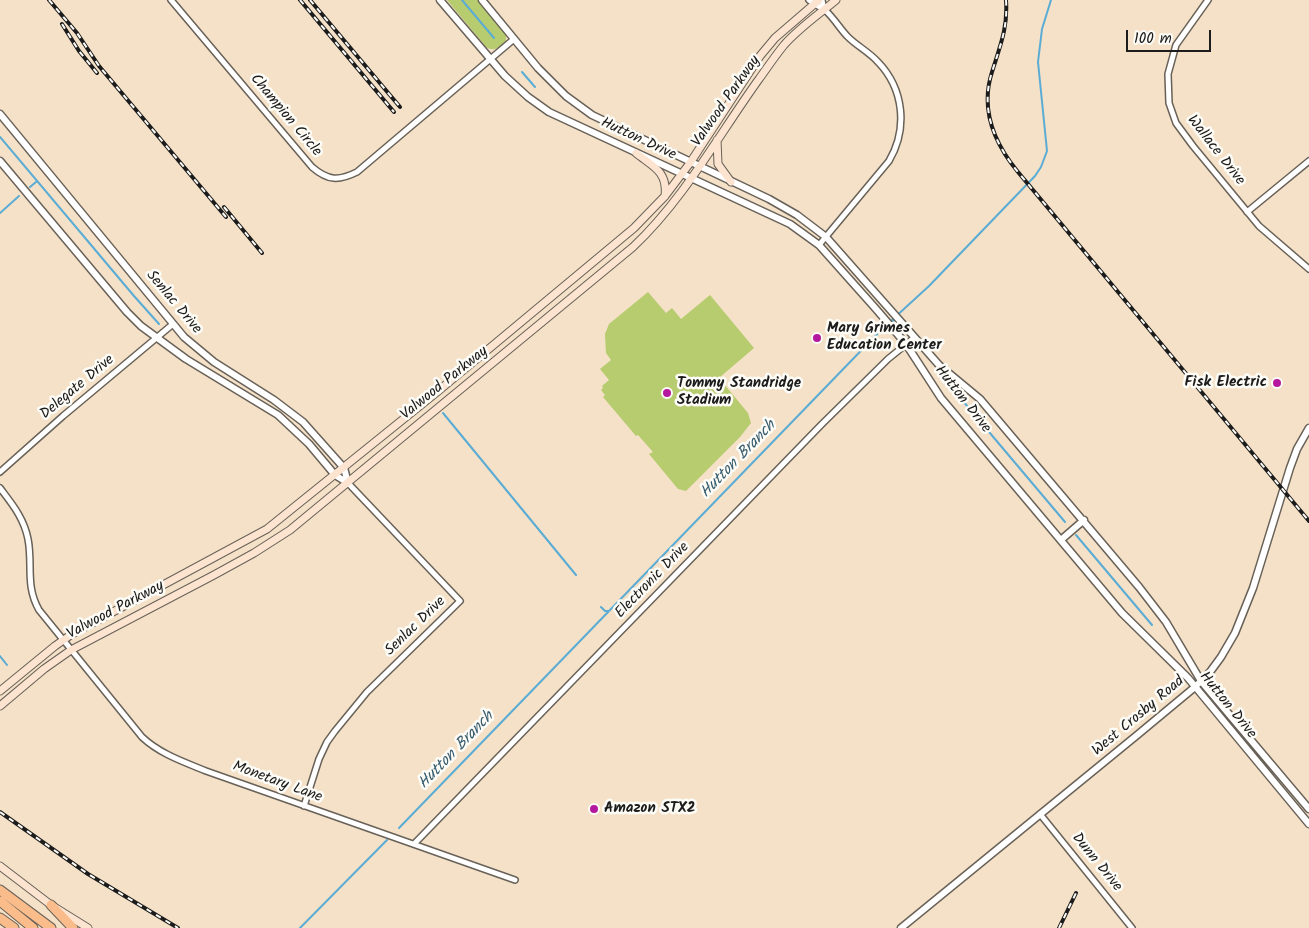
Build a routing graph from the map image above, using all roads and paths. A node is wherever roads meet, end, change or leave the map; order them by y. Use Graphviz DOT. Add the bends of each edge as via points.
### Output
graph roads {
  1 [pos="171,0"];
  2 [pos="440,0"];
  3 [pos="482,0"];
  4 [pos="836,0"];
  5 [pos="1208,0"];
  6 [pos="816,1"];
  7 [pos="824,10"];
  8 [pos="514,39"];
  9 [pos="490,60"];
  10 [pos="0,114"];
  11 [pos="717,140"];
  12 [pos="636,153"];
  13 [pos="0,161"];
  14 [pos="1309,161"];
  15 [pos="690,163"];
  16 [pos="699,167"];
  17 [pos="682,174"];
  18 [pos="691,179"];
  19 [pos="731,182"];
  20 [pos="665,196"];
  21 [pos="1247,212"];
  22 [pos="826,237"];
  23 [pos="819,245"];
  24 [pos="1309,269"];
  25 [pos="561,289"];
  26 [pos="570,300"];
  27 [pos="173,324"];
  28 [pos="156,338"];
  29 [pos="914,338"];
  30 [pos="906,344"];
  31 [pos="437,392"];
  32 [pos="269,397"];
  33 [pos="446,402"];
  34 [pos="264,406"];
  35 [pos="1309,428"];
  36 [pos="344,468"];
  37 [pos="0,472"];
  38 [pos="335,476"];
  39 [pos="348,483"];
  40 [pos="0,488"];
  41 [pos="1084,520"];
  42 [pos="267,529"];
  43 [pos="1062,539"];
  44 [pos="275,540"];
  45 [pos="168,584"];
  46 [pos="174,596"];
  47 [pos="63,640"];
  48 [pos="71,650"];
  49 [pos="1201,681"];
  50 [pos="1195,687"];
  51 [pos="2,690"];
  52 [pos="11,697"];
  53 [pos="0,706"];
  54 [pos="1261,752"];
  55 [pos="1254,758"];
  56 [pos="304,806"];
  57 [pos="1309,809"];
  58 [pos="1040,814"];
  59 [pos="1308,820"];
  60 [pos="414,844"];
  61 [pos="0,866"];
  62 [pos="515,880"];
  63 [pos="0,890"];
  64 [pos="0,901"];
  65 [pos="51,905"];
  66 [pos="0,918"];
  67 [pos="14,928"];
  68 [pos="33,928"];
  69 [pos="52,928"];
  70 [pos="73,928"];
  71 [pos="88,928"];
  72 [pos="901,928"];
  73 [pos="1132,928"];
  1 -- 9 [label="street, Champion Circle" via="312,167 334,179 357,172"];
  2 -- 9 [label="street, Hutton Drive"];
  3 -- 8 [label="street, Hutton Drive"];
  4 -- 7 [label="main road, Valwood Parkway"];
  5 -- 21 [label="street, Wallace Drive" via="1176,46 1168,74 1169,103 1176,123"];
  6 -- 7 [label="street"];
  6 -- 7 [label="street"];
  6 -- 15 [label="main road, Valwood Parkway" via="760,56"];
  7 -- 11 [label="main road, Valwood Parkway" via="784,46"];
  7 -- 22 [label="street" via="881,66 896,91 901,125 892,157"];
  8 -- 9 [label="street, Champion Circle"];
  8 -- 15 [label="street, Hutton Drive" via="566,96 592,116"];
  9 -- 12 [label="street, Hutton Drive" via="548,112"];
  10 -- 27 [label="street, Senlac Drive"];
  11 -- 16 [label="main road, Valwood Parkway"];
  11 -- 19 [label="main road" via="718,164"];
  12 -- 17 [label="street, Hutton Drive"];
  12 -- 20 [label="main road" via="660,172 665,180"];
  13 -- 28 [label="street, Senlac Drive" via="127,312"];
  14 -- 21 [label="street"];
  15 -- 16 [label="street, Hutton Drive"];
  15 -- 17 [label="main road, Valwood Parkway"];
  16 -- 18 [label="main road, Valwood Parkway"];
  16 -- 19 [label="street, Hutton Drive"];
  17 -- 18 [label="street, Hutton Drive"];
  17 -- 20 [label="main road, Valwood Parkway"];
  18 -- 23 [label="street, Hutton Drive" via="790,224"];
  18 -- 26 [label="main road, Valwood Parkway" via="648,232"];
  19 -- 22 [label="street, Hutton Drive" via="797,215"];
  20 -- 25 [label="main road, Valwood Parkway" via="641,222"];
  21 -- 24 [label="street, Wallace Drive"];
  22 -- 23 [label="street"];
  22 -- 29 [label="street, Hutton Drive"];
  23 -- 30 [label="street, Hutton Drive"];
  25 -- 26 [label="main road"];
  25 -- 31 [label="main road, Valwood Parkway"];
  26 -- 33 [label="main road, Valwood Parkway"];
  27 -- 28 [label="street, Delegate Drive"];
  27 -- 32 [label="street, Senlac Drive" via="214,362"];
  28 -- 34 [label="street, Senlac Drive"];
  28 -- 37 [label="street, Delegate Drive"];
  29 -- 30 [label="street, Electronic Drive"];
  29 -- 41 [label="street, Hutton Drive" via="980,399"];
  30 -- 43 [label="street, Hutton Drive" via="941,398"];
  30 -- 60 [label="street, Electronic Drive" via="822,424"];
  31 -- 33 [label="main road"];
  31 -- 36 [label="main road, Valwood Parkway"];
  32 -- 34 [label="street"];
  32 -- 36 [label="street, Senlac Drive" via="304,422"];
  33 -- 39 [label="main road, Valwood Parkway"];
  34 -- 38 [label="street, Senlac Drive" via="309,444"];
  35 -- 49 [label="street, West Crosby Road" via="1290,468 1253,588 1235,633"];
  36 -- 38 [label="main road, Valwood Parkway"];
  36 -- 39 [label="street, Senlac Drive"];
  38 -- 39 [label="street, Senlac Drive"];
  38 -- 42 [label="main road, Valwood Parkway"];
  39 -- 44 [label="main road, Valwood Parkway"];
  39 -- 56 [label="street, Senlac Drive" via="460,602 367,692 335,731 319,759"];
  40 -- 47 [label="street, Monetary Lane" via="25,527 29,585 34,601"];
  41 -- 43 [label="street"];
  41 -- 49 [label="street, Hutton Drive" via="1166,622"];
  42 -- 44 [label="main road"];
  42 -- 45 [label="main road, Valwood Parkway"];
  43 -- 50 [label="street, Hutton Drive" via="1122,613 1170,658"];
  44 -- 46 [label="main road, Valwood Parkway"];
  45 -- 46 [label="main road"];
  45 -- 47 [label="main road, Valwood Parkway"];
  46 -- 48 [label="main road, Valwood Parkway"];
  47 -- 48 [label="street, Monetary Lane"];
  47 -- 51 [label="main road, Valwood Parkway"];
  48 -- 52 [label="main road, Valwood Parkway"];
  48 -- 56 [label="street, Monetary Lane" via="151,746 206,771"];
  49 -- 50 [label="street, West Crosby Road"];
  49 -- 54 [label="street, Hutton Drive"];
  50 -- 55 [label="street, Hutton Drive"];
  50 -- 58 [label="street, West Crosby Road"];
  51 -- 52 [label="main road"];
  52 -- 53 [label="main road, Valwood Parkway"];
  54 -- 55 [label="street"];
  54 -- 57 [label="street, Hutton Drive"];
  55 -- 59 [label="street, Hutton Drive"];
  56 -- 60 [label="street, Monetary Lane"];
  58 -- 72 [label="street, West Crosby Road"];
  58 -- 73 [label="street, Dunn Drive"];
  60 -- 62 [label="street, Monetary Lane"];
  61 -- 65 [label="main road"];
  63 -- 69 [label="highway"];
  64 -- 68 [label="highway"];
  65 -- 70 [label="highway"];
  65 -- 71 [label="main road"];
  66 -- 67 [label="highway"];
}
